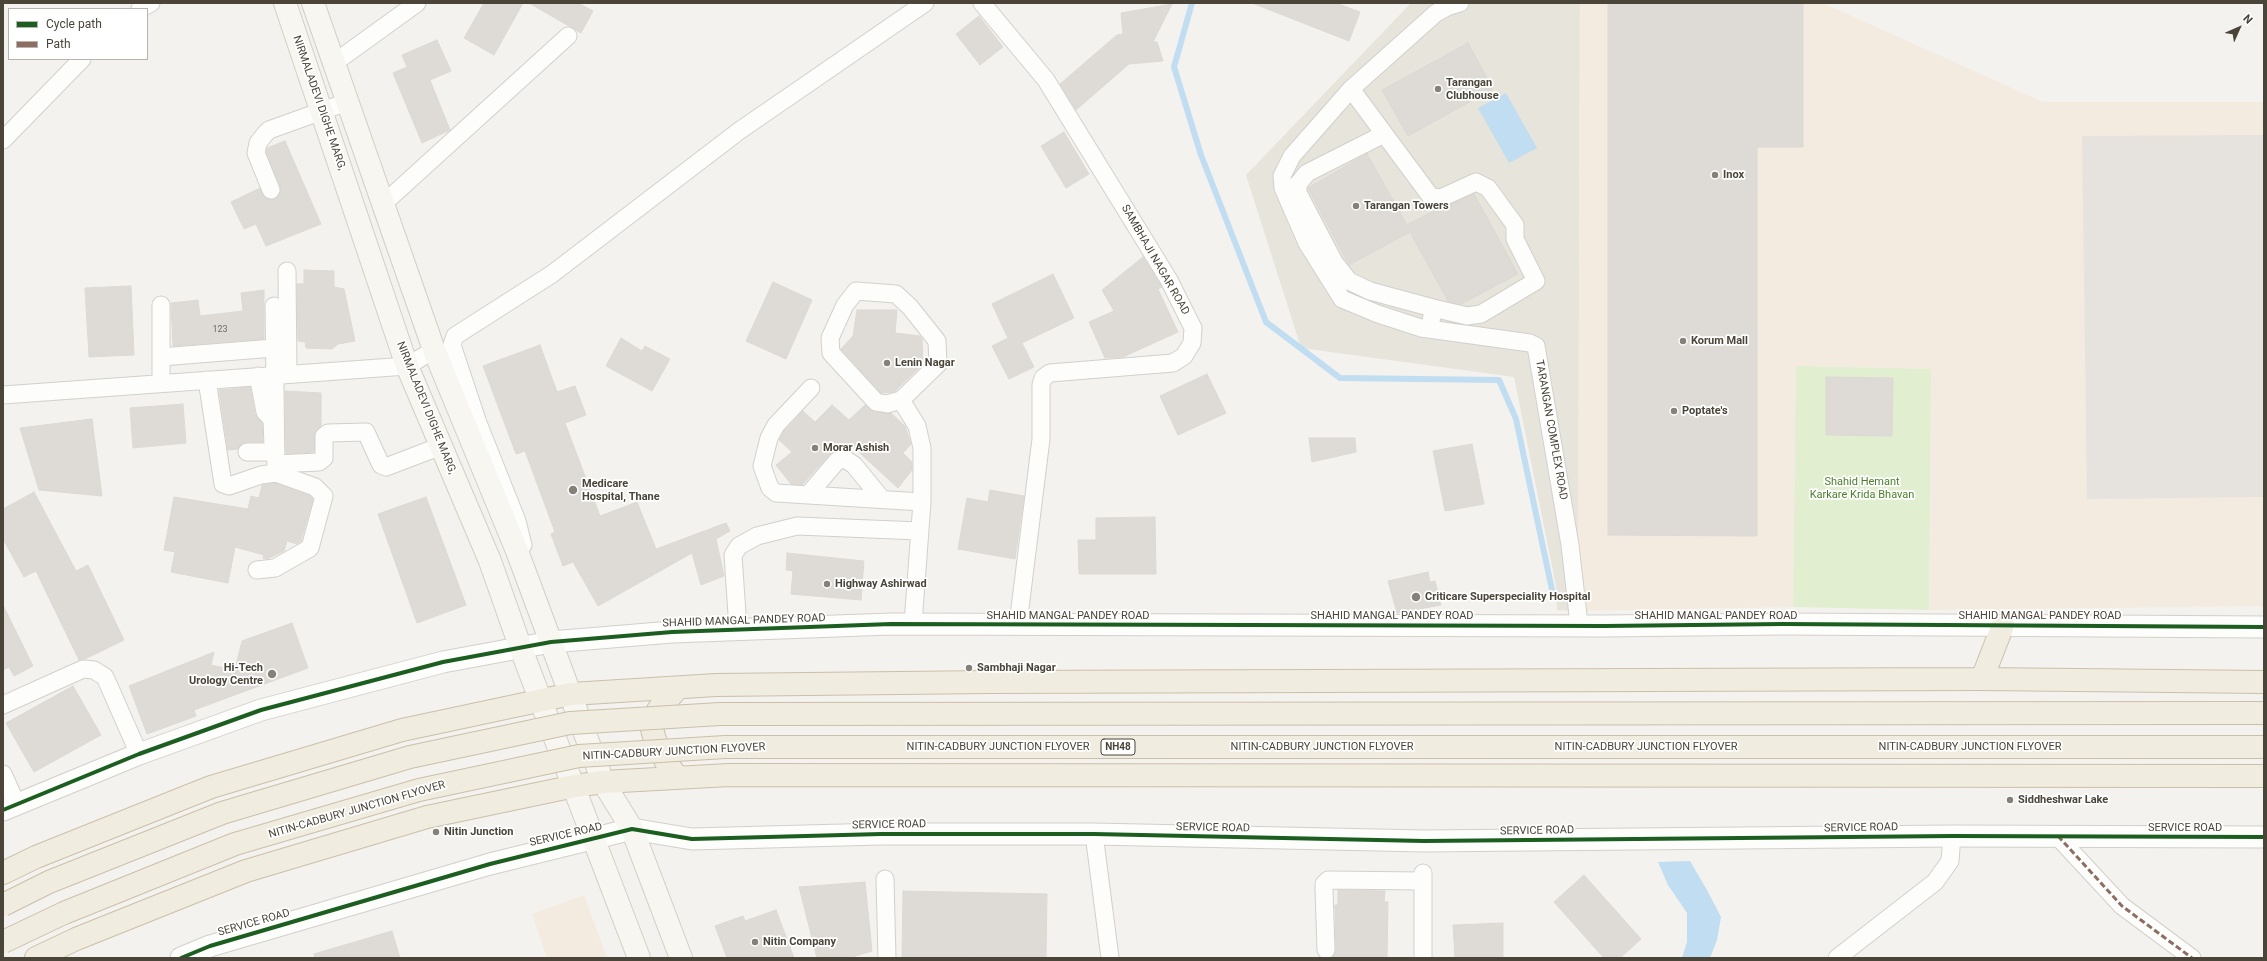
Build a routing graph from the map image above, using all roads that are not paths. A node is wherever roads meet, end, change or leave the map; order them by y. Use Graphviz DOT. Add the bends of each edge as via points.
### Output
graph roads {
  1 [pos="151,3"];
  2 [pos="285,3"];
  3 [pos="313,3"];
  4 [pos="417,3"];
  5 [pos="925,3"];
  6 [pos="982,3"];
  7 [pos="1460,3"];
  8 [pos="142,8"];
  9 [pos="568,36"];
  10 [pos="81,60"];
  11 [pos="334,63"];
  12 [pos="1351,89"];
  13 [pos="347,102"];
  14 [pos="322,110"];
  15 [pos="1384,134"];
  16 [pos="3,140"];
  17 [pos="271,190"];
  18 [pos="383,204"];
  19 [pos="287,271"];
  20 [pos="161,305"];
  21 [pos="274,306"];
  22 [pos="1433,308"];
  23 [pos="1430,329"];
  24 [pos="274,348"];
  25 [pos="434,350"];
  26 [pos="161,357"];
  27 [pos="407,366"];
  28 [pos="273,375"];
  29 [pos="206,380"];
  30 [pos="161,383"];
  31 [pos="811,388"];
  32 [pos="3,395"];
  33 [pos="901,400"];
  34 [pos="441,446"];
  35 [pos="275,447"];
  36 [pos="247,452"];
  37 [pos="276,468"];
  38 [pos="808,495"];
  39 [pos="881,498"];
  40 [pos="922,502"];
  41 [pos="920,530"];
  42 [pos="517,551"];
  43 [pos="257,570"];
  44 [pos="913,624"];
  45 [pos="1018,624"];
  46 [pos="1579,624"];
  47 [pos="2002,625"];
  48 [pos="2264,627"];
  49 [pos="738,629"];
  50 [pos="551,642"];
  51 [pos="521,649"];
  52 [pos="1982,680"];
  53 [pos="2264,682"];
  54 [pos="678,688"];
  55 [pos="571,694"];
  56 [pos="542,699"];
  57 [pos="3,705"];
  58 [pos="2264,713"];
  59 [pos="2264,747"];
  60 [pos="139,754"];
  61 [pos="3,774"];
  62 [pos="2264,776"];
  63 [pos="678,778"];
  64 [pos="603,782"];
  65 [pos="574,786"];
  66 [pos="10,808"];
  67 [pos="632,828"];
  68 [pos="1094,834"];
  69 [pos="1952,836"];
  70 [pos="2057,836"];
  71 [pos="2264,837"];
  72 [pos="594,838"];
  73 [pos="4,869"];
  74 [pos="885,879"];
  75 [pos="3,904"];
  76 [pos="3,942"];
  77 [pos="1326,950"];
  78 [pos="36,958"];
  79 [pos="181,958"];
  80 [pos="639,958"];
  81 [pos="681,958"];
  82 [pos="888,958"];
  83 [pos="1110,958"];
  84 [pos="1423,958"];
  85 [pos="1837,958"];
  86 [pos="2192,958"];
  1 -- 8 [label="street"];
  2 -- 14 [label="main road, NIRMALADEVI DIGHE MARG,"];
  3 -- 11 [label="main road"];
  4 -- 11 [label="street"];
  5 -- 42 [label="street" via="739,131 552,274 455,336 452,344 454,352 524,545"];
  6 -- 45 [label="street, SAMBHAJI NAGAR ROAD" via="1046,80 1169,280 1193,328 1192,343 1184,356 1173,363 1050,373 1043,378 1041,439"];
  7 -- 12 [label="street, TARANGAN COMPLEX ROAD" via="1447,6 1436,13"];
  9 -- 18 [label="street"];
  10 -- 16 [label="street"];
  11 -- 13 [label="main road"];
  12 -- 15 [label="street"];
  12 -- 23 [label="street, TARANGAN COMPLEX ROAD" via="1292,156 1282,176 1283,188 1307,243 1342,299 1378,314"];
  13 -- 14 [label="street"];
  13 -- 18 [label="main road"];
  14 -- 17 [label="street" via="269,130 258,143 256,153"];
  14 -- 27 [label="main road, NIRMALADEVI DIGHE MARG,"];
  15 -- 22 [label="street" via="1307,173 1298,184 1298,192 1334,262 1349,280 1370,291"];
  15 -- 22 [label="street" via="1431,197 1441,198 1476,182 1486,185 1515,225 1515,239 1536,281 1481,314 1466,316"];
  18 -- 25 [label="main road"];
  19 -- 28 [label="street"];
  20 -- 26 [label="street"];
  21 -- 24 [label="street"];
  22 -- 23 [label="street"];
  23 -- 46 [label="street, TARANGAN COMPLEX ROAD" via="1530,343 1536,346 1570,545"];
  24 -- 26 [label="street"];
  24 -- 28 [label="street"];
  25 -- 27 [label="street"];
  25 -- 42 [label="main road"];
  26 -- 30 [label="street"];
  27 -- 28 [label="street"];
  27 -- 34 [label="main road, NIRMALADEVI DIGHE MARG,"];
  28 -- 29 [label="street"];
  28 -- 35 [label="street" via="265,412 272,419"];
  29 -- 30 [label="street"];
  29 -- 37 [label="street" via="223,484 228,486"];
  30 -- 32 [label="street"];
  31 -- 38 [label="street" via="776,425 768,438 762,466 770,488 776,493"];
  33 -- 33 [label="street" via="887,404 876,402 831,354 830,338 845,305 856,291 896,294 910,307 937,341 938,364"];
  33 -- 40 [label="street" via="917,426 922,448"];
  34 -- 37 [label="street" via="386,467 380,465 366,432 328,433 324,436 324,458 319,462"];
  34 -- 51 [label="main road, NIRMALADEVI DIGHE MARG," via="490,561"];
  35 -- 36 [label="street" via="267,452"];
  35 -- 37 [label="street"];
  37 -- 43 [label="street" via="315,487 324,496 310,548 274,568"];
  38 -- 39 [label="street"];
  38 -- 39 [label="street" via="837,461 845,459 854,465"];
  39 -- 40 [label="street"];
  40 -- 41 [label="street"];
  41 -- 44 [label="street"];
  41 -- 49 [label="street" via="798,526 757,536 739,546 734,555"];
  42 -- 50 [label="main road"];
  44 -- 45 [label="street, SHAHID MANGAL PANDEY ROAD"];
  44 -- 49 [label="street, SHAHID MANGAL PANDEY ROAD"];
  45 -- 46 [label="street, SHAHID MANGAL PANDEY ROAD"];
  46 -- 47 [label="street, SHAHID MANGAL PANDEY ROAD"];
  47 -- 48 [label="street, SHAHID MANGAL PANDEY ROAD"];
  47 -- 52 [label="highway"];
  49 -- 50 [label="street, SHAHID MANGAL PANDEY ROAD"];
  50 -- 51 [label="street, SHAHID MANGAL PANDEY ROAD"];
  50 -- 55 [label="main road"];
  51 -- 56 [label="main road, NIRMALADEVI DIGHE MARG,"];
  51 -- 60 [label="street" via="443,662 261,710"];
  52 -- 53 [label="highway"];
  52 -- 54 [label="highway" via="990,682 716,685"];
  54 -- 55 [label="highway"];
  54 -- 63 [label="highway" via="658,710 652,729 666,762"];
  55 -- 56 [label="highway"];
  55 -- 64 [label="main road"];
  56 -- 65 [label="main road, NIRMALADEVI DIGHE MARG,"];
  56 -- 73 [label="highway" via="402,730 211,786"];
  57 -- 60 [label="street" via="83,669 94,670 105,677"];
  58 -- 75 [label="highway, bridge" via="728,714 570,723 410,757 222,813 49,882"];
  59 -- 76 [label="highway, NITIN-CADBURY JUNCTION FLYOVER / NH48, bridge" via="725,747 579,756 419,790 235,844 64,913"];
  60 -- 66 [label="street"];
  61 -- 66 [label="street"];
  62 -- 63 [label="highway"];
  63 -- 64 [label="highway"];
  64 -- 65 [label="highway"];
  64 -- 67 [label="main road"];
  65 -- 72 [label="main road, NIRMALADEVI DIGHE MARG,"];
  65 -- 78 [label="highway" via="427,817 246,871 76,939"];
  67 -- 68 [label="street, SERVICE ROAD" via="692,839 881,834"];
  67 -- 72 [label="street, SERVICE ROAD"];
  67 -- 81 [label="main road"];
  68 -- 69 [label="street, SERVICE ROAD" via="1424,841"];
  68 -- 83 [label="street"];
  69 -- 70 [label="street, SERVICE ROAD"];
  69 -- 85 [label="street" via="1950,861 1935,882"];
  70 -- 71 [label="street, SERVICE ROAD"];
  70 -- 86 [label="street" via="2122,906"];
  72 -- 79 [label="street, SERVICE ROAD" via="528,853 297,920 210,946"];
  72 -- 80 [label="main road, NIRMALADEVI DIGHE MARG,"];
  74 -- 82 [label="street"];
  77 -- 84 [label="street" via="1324,884 1328,880 1423,877"];
}
